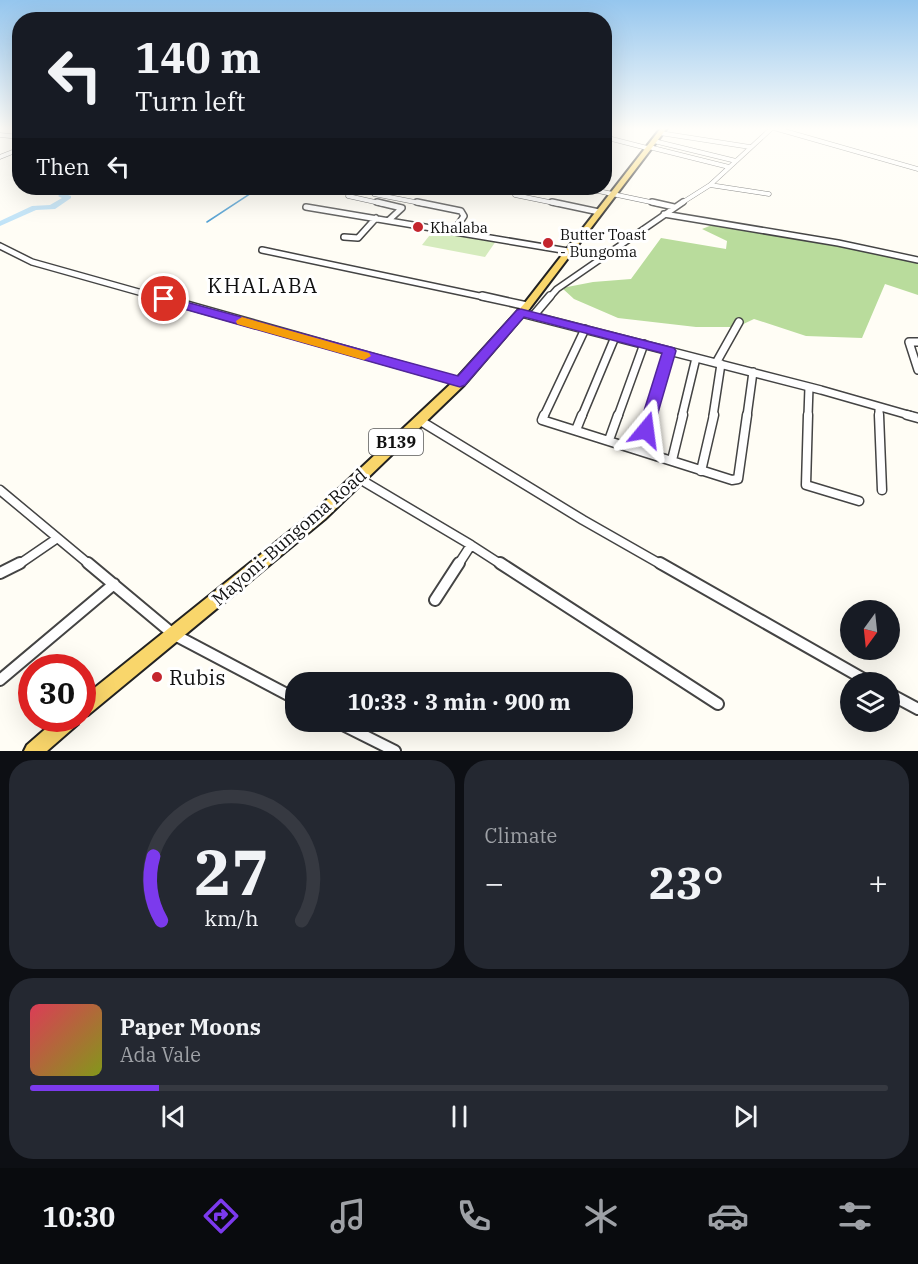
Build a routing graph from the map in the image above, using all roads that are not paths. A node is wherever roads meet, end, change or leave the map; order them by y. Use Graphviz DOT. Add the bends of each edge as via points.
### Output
graph roads {
  1 [pos="637,163"];
  2 [pos="718,163"];
  3 [pos="734,163"];
  4 [pos="894,163"];
  5 [pos="729,167"];
  6 [pos="918,170"];
  7 [pos="710,185"];
  8 [pos="612,194"];
  9 [pos="769,194"];
  10 [pos="379,195"];
  11 [pos="514,195"];
  12 [pos="611,195"];
  13 [pos="348,196"];
  14 [pos="306,207"];
  15 [pos="674,207"];
  16 [pos="599,212"];
  17 [pos="664,214"];
  18 [pos="376,218"];
  19 [pos="389,220"];
  20 [pos="454,231"];
  21 [pos="344,237"];
  22 [pos="0,246"];
  23 [pos="262,250"];
  24 [pos="568,251"];
  25 [pos="918,260"];
  26 [pos="527,311"];
  27 [pos="739,322"];
  28 [pos="585,329"];
  29 [pos="615,337"];
  30 [pos="918,342"];
  31 [pos="644,344"];
  32 [pos="669,351"];
  33 [pos="696,358"];
  34 [pos="718,364"];
  35 [pos="918,370"];
  36 [pos="753,372"];
  37 [pos="460,382"];
  38 [pos="809,387"];
  39 [pos="879,408"];
  40 [pos="918,418"];
  41 [pos="419,420"];
  42 [pos="576,430"];
  43 [pos="609,440"];
  44 [pos="640,450"];
  45 [pos="672,460"];
  46 [pos="701,471"];
  47 [pos="358,478"];
  48 [pos="0,490"];
  49 [pos="882,490"];
  50 [pos="859,501"];
  51 [pos="56,539"];
  52 [pos="471,545"];
  53 [pos="0,573"];
  54 [pos="114,584"];
  55 [pos="435,600"];
  56 [pos="173,634"];
  57 [pos="851,672"];
  58 [pos="0,680"];
  59 [pos="285,693"];
  60 [pos="96,698"];
  61 [pos="900,699"];
  62 [pos="718,704"];
  63 [pos="918,709"];
  64 [pos="55,732"];
  65 [pos="357,732"];
  66 [pos="33,751"];
  67 [pos="395,751"];
  1 -- 8 [label="main road, Mayoni-Bungoma Road / B139"];
  2 -- 5 [label="street"];
  3 -- 5 [label="street"];
  4 -- 6 [label="street"];
  5 -- 7 [label="street"];
  7 -- 9 [label="street"];
  7 -- 15 [label="street"];
  8 -- 15 [label="street"];
  10 -- 20 [label="street" via="461,211 464,216"];
  11 -- 16 [label="street"];
  12 -- 16 [label="main road, Mayoni-Bungoma Road / B139"];
  13 -- 19 [label="street" via="402,208"];
  14 -- 18 [label="street"];
  15 -- 17 [label="street"];
  16 -- 24 [label="main road, Mayoni-Bungoma Road / B139"];
  17 -- 25 [label="street"];
  17 -- 26 [label="street"];
  18 -- 19 [label="street"];
  18 -- 21 [label="street" via="358,238"];
  19 -- 20 [label="street"];
  20 -- 24 [label="street"];
  22 -- 37 [label="street" via="32,262"];
  23 -- 26 [label="street"];
  24 -- 26 [label="main road, Mayoni-Bungoma Road / B139"];
  26 -- 28 [label="street"];
  26 -- 37 [label="main road, Mayoni-Bungoma Road / B139"];
  27 -- 34 [label="street"];
  28 -- 29 [label="street"];
  28 -- 42 [label="street" via="542,419"];
  29 -- 31 [label="street"];
  29 -- 42 [label="street"];
  30 -- 35 [label="street" via="909,342"];
  31 -- 32 [label="street"];
  31 -- 43 [label="street"];
  32 -- 33 [label="street"];
  32 -- 44 [label="street"];
  33 -- 34 [label="street"];
  33 -- 45 [label="street"];
  34 -- 36 [label="street"];
  34 -- 46 [label="street" via="714,413"];
  36 -- 38 [label="street"];
  36 -- 46 [label="street" via="738,479"];
  37 -- 41 [label="main road, Mayoni-Bungoma Road / B139"];
  38 -- 39 [label="street"];
  38 -- 50 [label="street" via="806,485"];
  39 -- 40 [label="street"];
  39 -- 49 [label="street"];
  41 -- 47 [label="main road, Mayoni-Bungoma Road / B139"];
  41 -- 57 [label="street"];
  42 -- 43 [label="street"];
  43 -- 44 [label="street"];
  44 -- 45 [label="street"];
  45 -- 46 [label="street"];
  47 -- 52 [label="street"];
  47 -- 56 [label="main road, Mayoni-Bungoma Road / B139" via="320,514"];
  48 -- 51 [label="street"];
  51 -- 53 [label="street"];
  51 -- 54 [label="street"];
  52 -- 55 [label="street"];
  52 -- 62 [label="street"];
  54 -- 56 [label="street"];
  54 -- 58 [label="street"];
  56 -- 59 [label="street"];
  56 -- 60 [label="main road, Mayoni-Bungoma Road / B139"];
  61 -- 63 [label="street"];
  64 -- 66 [label="main road"];
  65 -- 67 [label="street"];
}
